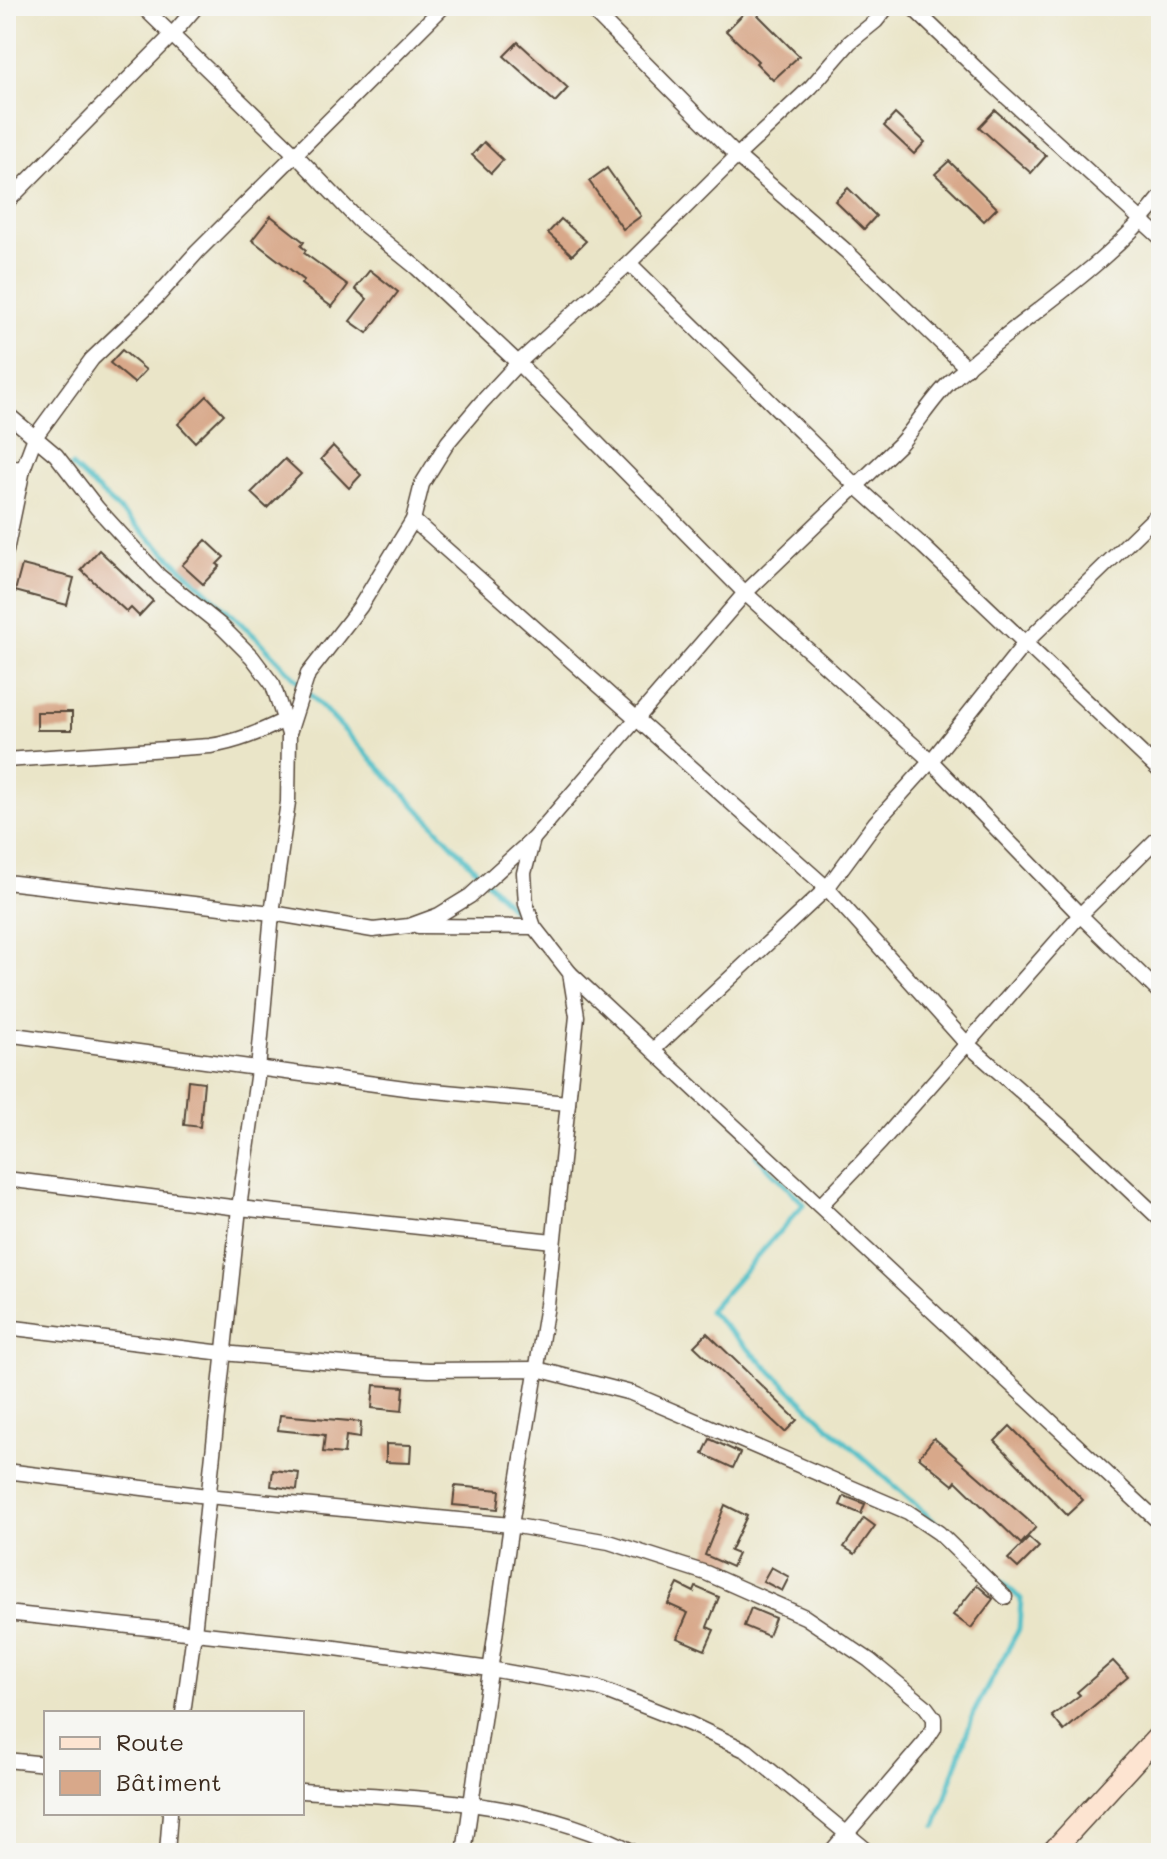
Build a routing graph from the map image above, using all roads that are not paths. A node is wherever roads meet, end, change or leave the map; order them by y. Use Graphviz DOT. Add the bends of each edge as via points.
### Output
graph roads {
  1 [pos="142,6"];
  2 [pos="197,6"];
  3 [pos="444,6"];
  4 [pos="588,6"];
  5 [pos="888,6"];
  6 [pos="911,6"];
  7 [pos="172,35"];
  8 [pos="296,155"];
  9 [pos="737,156"];
  10 [pos="1161,197"];
  11 [pos="6,203"];
  12 [pos="1143,220"];
  13 [pos="1161,238"];
  14 [pos="629,263"];
  15 [pos="518,363"];
  16 [pos="967,368"];
  17 [pos="6,413"];
  18 [pos="35,437"];
  19 [pos="6,467"];
  20 [pos="23,469"];
  21 [pos="855,485"];
  22 [pos="1161,511"];
  23 [pos="413,520"];
  24 [pos="6,551"];
  25 [pos="745,593"];
  26 [pos="1025,643"];
  27 [pos="637,718"];
  28 [pos="287,727"];
  29 [pos="6,760"];
  30 [pos="931,761"];
  31 [pos="1161,772"];
  32 [pos="1161,835"];
  33 [pos="533,839"];
  34 [pos="6,882"];
  35 [pos="827,888"];
  36 [pos="272,913"];
  37 [pos="1080,915"];
  38 [pos="409,926"];
  39 [pos="534,927"];
  40 [pos="570,973"];
  41 [pos="1161,994"];
  42 [pos="6,1034"];
  43 [pos="966,1043"];
  44 [pos="654,1049"];
  45 [pos="258,1070"];
  46 [pos="568,1103"];
  47 [pos="6,1179"];
  48 [pos="821,1205"];
  49 [pos="239,1208"];
  50 [pos="1161,1220"];
  51 [pos="553,1241"];
  52 [pos="6,1327"];
  53 [pos="223,1353"];
  54 [pos="537,1369"];
  55 [pos="6,1471"];
  56 [pos="207,1496"];
  57 [pos="1161,1524"];
  58 [pos="511,1525"];
  59 [pos="1005,1597"];
  60 [pos="6,1613"];
  61 [pos="194,1633"];
  62 [pos="490,1669"];
  63 [pos="183,1711"];
  64 [pos="1159,1740"];
  65 [pos="6,1760"];
  66 [pos="44,1764"];
  67 [pos="304,1791"];
  68 [pos="470,1802"];
  69 [pos="170,1815"];
  70 [pos="846,1833"];
  71 [pos="167,1853"];
  72 [pos="464,1853"];
  73 [pos="635,1853"];
  74 [pos="830,1853"];
  75 [pos="870,1853"];
  76 [pos="1051,1853"];
  1 -- 7 [label="street"];
  2 -- 7 [label="street"];
  3 -- 8 [label="street"];
  4 -- 9 [label="street"];
  5 -- 9 [label="street"];
  6 -- 12 [label="street"];
  7 -- 8 [label="street"];
  7 -- 11 [label="street"];
  8 -- 15 [label="street" via="358,220"];
  8 -- 18 [label="street" via="92,359"];
  9 -- 14 [label="street"];
  9 -- 16 [label="street" via="846,251"];
  10 -- 12 [label="street"];
  12 -- 13 [label="street"];
  12 -- 16 [label="street"];
  14 -- 15 [label="street"];
  14 -- 21 [label="street"];
  15 -- 23 [label="street" via="448,442 422,484"];
  15 -- 25 [label="street"];
  16 -- 21 [label="street" via="932,400 900,444"];
  17 -- 18 [label="street"];
  18 -- 20 [label="street"];
  18 -- 28 [label="street" via="144,561 252,657 273,685"];
  19 -- 20 [label="street"];
  20 -- 24 [label="street"];
  21 -- 25 [label="street"];
  21 -- 26 [label="street"];
  22 -- 26 [label="street"];
  23 -- 27 [label="street"];
  23 -- 28 [label="street" via="360,607 308,674"];
  25 -- 27 [label="street"];
  25 -- 30 [label="street"];
  26 -- 30 [label="street"];
  26 -- 31 [label="street"];
  27 -- 33 [label="street"];
  27 -- 35 [label="street"];
  28 -- 29 [label="street" via="231,743"];
  28 -- 36 [label="street" via="288,802"];
  30 -- 35 [label="street" via="875,823"];
  30 -- 37 [label="street"];
  32 -- 37 [label="street"];
  33 -- 38 [label="street" via="470,896"];
  33 -- 39 [label="street" via="524,873"];
  34 -- 36 [label="street"];
  35 -- 43 [label="street"];
  35 -- 44 [label="street"];
  36 -- 38 [label="street" via="373,930"];
  36 -- 45 [label="street"];
  37 -- 41 [label="street"];
  37 -- 43 [label="street"];
  38 -- 39 [label="street"];
  39 -- 40 [label="street"];
  40 -- 44 [label="street"];
  40 -- 46 [label="street" via="577,1016"];
  42 -- 45 [label="street"];
  43 -- 48 [label="street"];
  43 -- 50 [label="street"];
  44 -- 48 [label="street"];
  45 -- 46 [label="street"];
  45 -- 49 [label="street"];
  46 -- 51 [label="street"];
  47 -- 49 [label="street"];
  48 -- 57 [label="street"];
  49 -- 51 [label="street"];
  49 -- 53 [label="street"];
  51 -- 54 [label="street"];
  52 -- 53 [label="street"];
  53 -- 54 [label="street" via="429,1370"];
  53 -- 56 [label="street"];
  54 -- 58 [label="street"];
  54 -- 59 [label="street" via="631,1393 898,1507 939,1533"];
  55 -- 56 [label="street"];
  56 -- 58 [label="street"];
  56 -- 61 [label="street"];
  58 -- 62 [label="street"];
  58 -- 70 [label="street" via="609,1542 720,1580 805,1617 925,1706 934,1728"];
  60 -- 61 [label="street"];
  61 -- 62 [label="street"];
  61 -- 63 [label="street"];
  62 -- 68 [label="street"];
  62 -- 70 [label="street" via="598,1688 690,1724 747,1751"];
  64 -- 76 [label="main road"];
  65 -- 66 [label="street"];
  67 -- 68 [label="street"];
  68 -- 72 [label="street"];
  68 -- 73 [label="street" via="580,1827"];
  69 -- 71 [label="street"];
  70 -- 74 [label="street"];
  70 -- 75 [label="street"];
}
